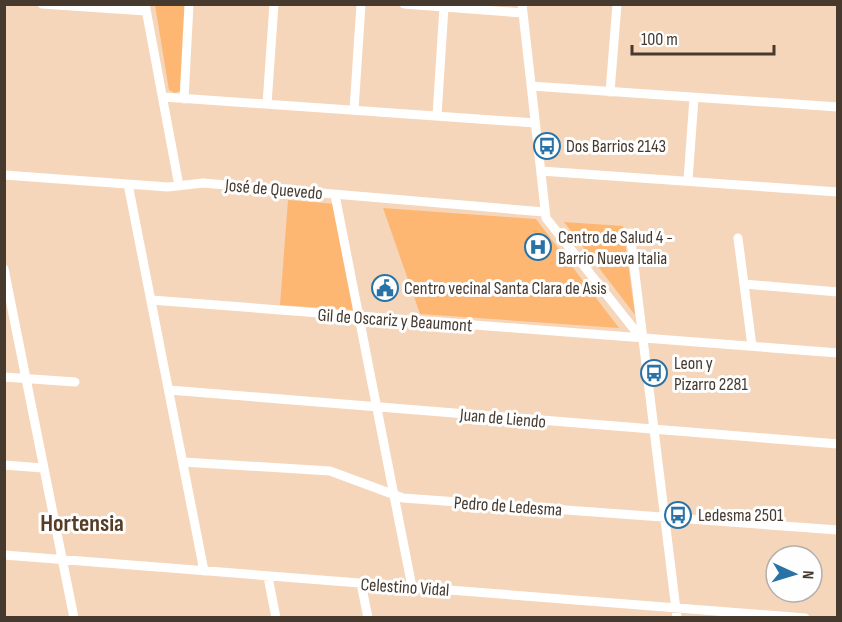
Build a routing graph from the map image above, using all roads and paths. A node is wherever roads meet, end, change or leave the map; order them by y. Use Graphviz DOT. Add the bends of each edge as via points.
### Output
graph roads {
  1 [pos="42,4"];
  2 [pos="189,4"];
  3 [pos="274,4"];
  4 [pos="361,4"];
  5 [pos="404,4"];
  6 [pos="617,4"];
  7 [pos="444,7"];
  8 [pos="146,8"];
  9 [pos="523,9"];
  10 [pos="531,86"];
  11 [pos="610,92"];
  12 [pos="164,97"];
  13 [pos="694,98"];
  14 [pos="184,99"];
  15 [pos="267,104"];
  16 [pos="837,107"];
  17 [pos="354,110"];
  18 [pos="437,115"];
  19 [pos="535,123"];
  20 [pos="541,171"];
  21 [pos="4,175"];
  22 [pos="688,180"];
  23 [pos="128,184"];
  24 [pos="179,186"];
  25 [pos="837,192"];
  26 [pos="334,195"];
  27 [pos="544,212"];
  28 [pos="630,233"];
  29 [pos="738,238"];
  30 [pos="4,269"];
  31 [pos="744,285"];
  32 [pos="837,292"];
  33 [pos="151,300"];
  34 [pos="9,310"];
  35 [pos="359,318"];
  36 [pos="642,338"];
  37 [pos="752,346"];
  38 [pos="837,353"];
  39 [pos="4,377"];
  40 [pos="27,379"];
  41 [pos="75,382"];
  42 [pos="169,390"];
  43 [pos="376,407"];
  44 [pos="654,431"];
  45 [pos="837,444"];
  46 [pos="183,462"];
  47 [pos="4,465"];
  48 [pos="43,468"];
  49 [pos="394,496"];
  50 [pos="664,518"];
  51 [pos="837,530"];
  52 [pos="4,555"];
  53 [pos="62,559"];
  54 [pos="204,571"];
  55 [pos="268,577"];
  56 [pos="361,583"];
  57 [pos="412,587"];
  58 [pos="676,613"];
  59 [pos="74,618"];
  60 [pos="276,618"];
  61 [pos="368,618"];
  62 [pos="805,618"];
  1 -- 8 [label="street"];
  2 -- 14 [label="street"];
  3 -- 15 [label="street"];
  4 -- 17 [label="street"];
  5 -- 7 [label="street"];
  6 -- 11 [label="street"];
  7 -- 9 [label="street"];
  7 -- 18 [label="street"];
  8 -- 12 [label="street"];
  9 -- 10 [label="street"];
  10 -- 11 [label="street"];
  10 -- 19 [label="street"];
  11 -- 13 [label="street"];
  12 -- 14 [label="street"];
  12 -- 24 [label="street"];
  13 -- 16 [label="street"];
  13 -- 22 [label="street"];
  14 -- 15 [label="street"];
  15 -- 17 [label="street"];
  17 -- 18 [label="street"];
  18 -- 19 [label="street"];
  19 -- 20 [label="street"];
  20 -- 22 [label="street"];
  20 -- 27 [label="street"];
  21 -- 23 [label="street, José de Quevedo"];
  22 -- 25 [label="street"];
  23 -- 24 [label="street, José de Quevedo"];
  23 -- 33 [label="street"];
  24 -- 26 [label="street, José de Quevedo" via="203,183"];
  26 -- 27 [label="street, José de Quevedo"];
  26 -- 35 [label="street"];
  27 -- 36 [label="street"];
  28 -- 36 [label="street"];
  29 -- 31 [label="street"];
  30 -- 34 [label="street"];
  31 -- 32 [label="street"];
  31 -- 37 [label="street"];
  33 -- 35 [label="street, Gil de Oscariz y Beaumont"];
  33 -- 42 [label="street"];
  34 -- 40 [label="street"];
  35 -- 36 [label="street, Gil de Oscariz y Beaumont"];
  35 -- 43 [label="street"];
  36 -- 37 [label="street, Gil de Oscariz y Beaumont"];
  36 -- 44 [label="street"];
  37 -- 38 [label="street, Gil de Oscariz y Beaumont"];
  39 -- 40 [label="street"];
  40 -- 41 [label="street"];
  40 -- 48 [label="street"];
  42 -- 43 [label="street, Juan de Liendo"];
  42 -- 46 [label="street"];
  43 -- 44 [label="street, Juan de Liendo"];
  43 -- 49 [label="street"];
  44 -- 45 [label="street, Juan de Liendo"];
  44 -- 50 [label="street"];
  46 -- 49 [label="street, Pedro de Ledesma" via="330,471"];
  46 -- 54 [label="street"];
  47 -- 48 [label="street"];
  48 -- 53 [label="street"];
  49 -- 50 [label="street, Pedro de Ledesma"];
  49 -- 57 [label="street"];
  50 -- 51 [label="street, Pedro de Ledesma"];
  50 -- 58 [label="street"];
  52 -- 53 [label="street, Celestino Vidal"];
  53 -- 54 [label="street, Celestino Vidal"];
  53 -- 59 [label="street"];
  54 -- 55 [label="street, Celestino Vidal"];
  55 -- 56 [label="street, Celestino Vidal"];
  55 -- 60 [label="street"];
  56 -- 57 [label="street, Celestino Vidal"];
  56 -- 61 [label="street"];
  57 -- 58 [label="street, Celestino Vidal"];
  58 -- 62 [label="street, Celestino Vidal"];
}
